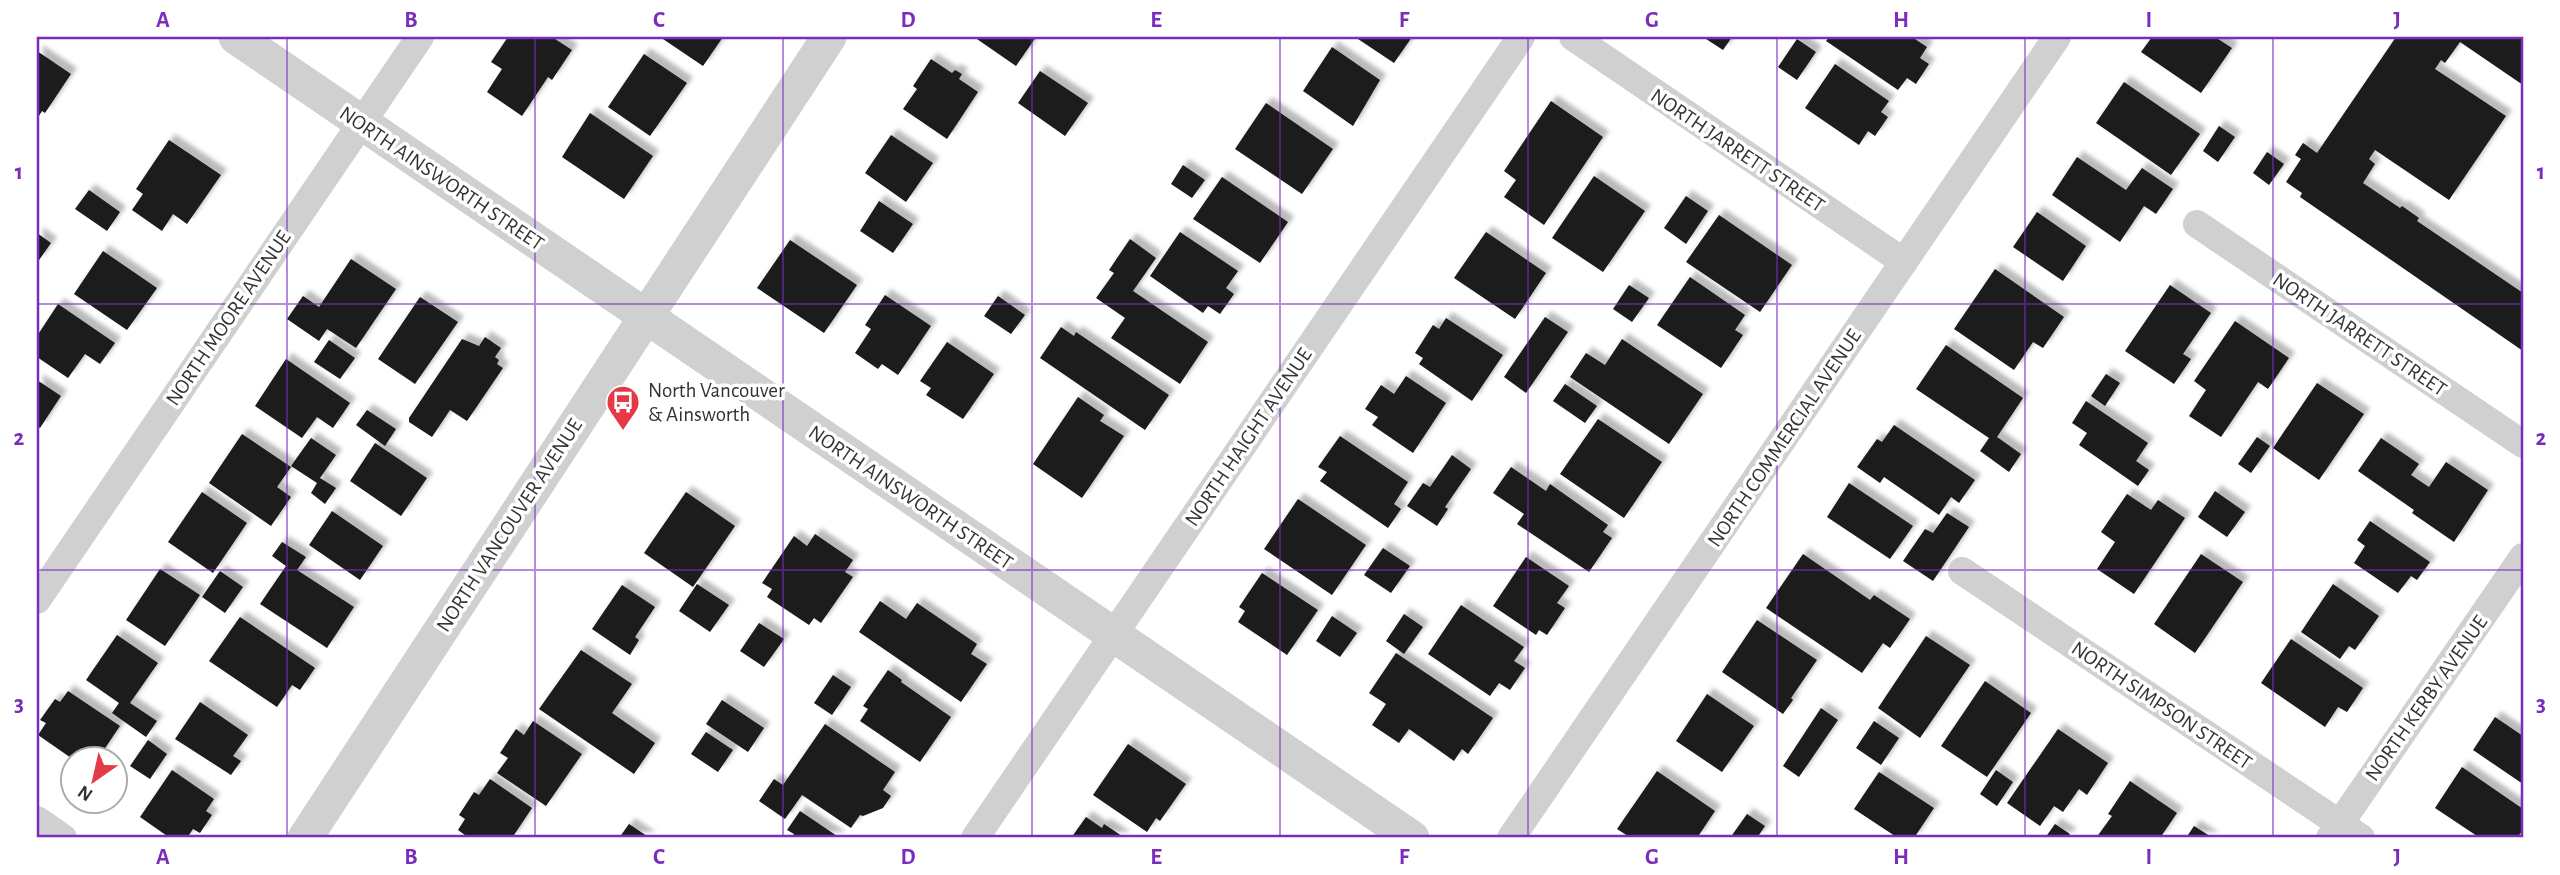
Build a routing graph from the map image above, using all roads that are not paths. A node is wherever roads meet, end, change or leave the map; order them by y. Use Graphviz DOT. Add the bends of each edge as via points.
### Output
graph roads {
  1 [pos="236,37"];
  2 [pos="420,37"];
  3 [pos="829,37"];
  4 [pos="1521,37"];
  5 [pos="1573,37"];
  6 [pos="2057,37"];
  7 [pos="361,122"];
  8 [pos="2197,224"];
  9 [pos="1903,262"];
  10 [pos="646,317"];
  11 [pos="2523,444"];
  12 [pos="2523,557"];
  13 [pos="1962,571"];
  14 [pos="37,600"];
  15 [pos="1113,635"];
  16 [pos="37,820"];
  17 [pos="2343,834"];
  18 [pos="63,838"];
  19 [pos="305,838"];
  20 [pos="975,838"];
  21 [pos="1412,838"];
  22 [pos="1511,838"];
  1 -- 7 [label="street, NORTH AINSWORTH STREET"];
  2 -- 7 [label="street, NORTH MOORE AVENUE"];
  3 -- 10 [label="street, NORTH VANCOUVER AVENUE"];
  4 -- 15 [label="street, NORTH HAIGHT AVENUE"];
  5 -- 9 [label="street, NORTH JARRETT STREET"];
  6 -- 9 [label="street, NORTH COMMERCIAL AVENUE"];
  7 -- 10 [label="street, NORTH AINSWORTH STREET"];
  7 -- 14 [label="street, NORTH MOORE AVENUE"];
  8 -- 11 [label="street, NORTH JARRETT STREET"];
  9 -- 22 [label="street, NORTH COMMERCIAL AVENUE"];
  10 -- 15 [label="street, NORTH AINSWORTH STREET"];
  10 -- 19 [label="street, NORTH VANCOUVER AVENUE"];
  12 -- 17 [label="street, NORTH KERBY AVENUE"];
  13 -- 17 [label="street, NORTH SIMPSON STREET"];
  15 -- 20 [label="street, NORTH HAIGHT AVENUE"];
  15 -- 21 [label="street, NORTH AINSWORTH STREET"];
  16 -- 18 [label="street"];
}
